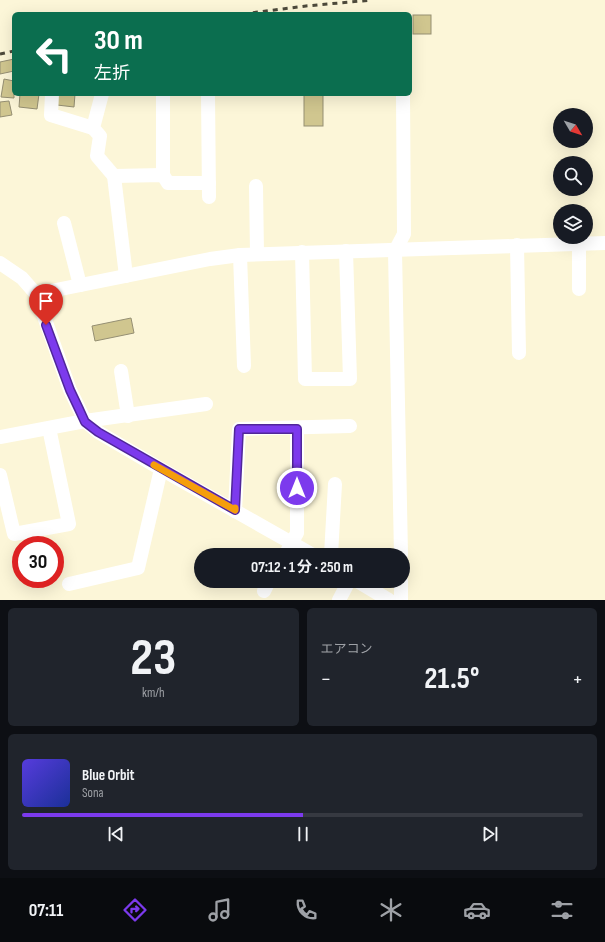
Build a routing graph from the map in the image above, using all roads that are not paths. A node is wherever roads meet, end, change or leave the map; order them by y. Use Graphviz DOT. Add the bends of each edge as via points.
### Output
graph roads {
  1 [pos="52,96"];
  2 [pos="101,96"];
  3 [pos="163,96"];
  4 [pos="208,96"];
  5 [pos="403,96"];
  6 [pos="93,128"];
  7 [pos="163,175"];
  8 [pos="114,176"];
  9 [pos="209,183"];
  10 [pos="256,186"];
  11 [pos="209,197"];
  12 [pos="64,223"];
  13 [pos="593,243"];
  14 [pos="605,243"];
  15 [pos="579,244"];
  16 [pos="517,245"];
  17 [pos="395,250"];
  18 [pos="346,251"];
  19 [pos="302,252"];
  20 [pos="257,254"];
  21 [pos="240,255"];
  22 [pos="0,264"];
  23 [pos="126,276"];
  24 [pos="80,285"];
  25 [pos="579,289"];
  26 [pos="36,294"];
  27 [pos="520,353"];
  28 [pos="244,366"];
  29 [pos="121,371"];
  30 [pos="206,404"];
  31 [pos="128,416"];
  32 [pos="85,422"];
  33 [pos="350,426"];
  34 [pos="49,428"];
  35 [pos="297,429"];
  36 [pos="0,437"];
  37 [pos="161,469"];
  38 [pos="0,475"];
  39 [pos="335,484"];
  40 [pos="235,510"];
  41 [pos="292,543"];
  42 [pos="289,548"];
  43 [pos="301,548"];
  44 [pos="332,548"];
  45 [pos="400,548"];
  46 [pos="69,584"];
  47 [pos="345,588"];
  48 [pos="369,588"];
  49 [pos="401,588"];
  50 [pos="338,600"];
  51 [pos="389,600"];
  52 [pos="401,600"];
  1 -- 6 [label="street" via="51,115"];
  2 -- 6 [label="street"];
  3 -- 7 [label="street"];
  4 -- 9 [label="street"];
  5 -- 17 [label="street" via="404,234"];
  6 -- 8 [label="street" via="100,136 96,156"];
  7 -- 8 [label="street"];
  7 -- 9 [label="street" via="168,182"];
  8 -- 23 [label="street"];
  9 -- 11 [label="street"];
  10 -- 20 [label="street"];
  12 -- 24 [label="street"];
  13 -- 14 [label="street"];
  15 -- 16 [label="street"];
  15 -- 25 [label="street"];
  16 -- 17 [label="street"];
  16 -- 27 [label="street"];
  17 -- 18 [label="street"];
  17 -- 45 [label="street"];
  18 -- 19 [label="street"];
  18 -- 19 [label="street" via="350,379 306,379"];
  19 -- 20 [label="street"];
  20 -- 21 [label="street"];
  21 -- 23 [label="street"];
  21 -- 28 [label="street"];
  22 -- 26 [label="street" via="22,278"];
  23 -- 24 [label="street"];
  24 -- 26 [label="street"];
  26 -- 32 [label="street" via="70,390"];
  29 -- 31 [label="street"];
  30 -- 31 [label="street"];
  31 -- 32 [label="street"];
  32 -- 34 [label="street"];
  32 -- 37 [label="street"];
  33 -- 35 [label="street"];
  34 -- 36 [label="street"];
  34 -- 38 [label="street" via="69,524 14,534"];
  35 -- 40 [label="street" via="239,429"];
  35 -- 41 [label="street" via="296,533"];
  37 -- 40 [label="street"];
  37 -- 46 [label="street" via="138,568"];
  39 -- 44 [label="street"];
  40 -- 41 [label="street"];
  41 -- 42 [label="street"];
  41 -- 43 [label="street"];
  47 -- 50 [label="street"];
  48 -- 51 [label="street"];
  49 -- 52 [label="street"];
}
